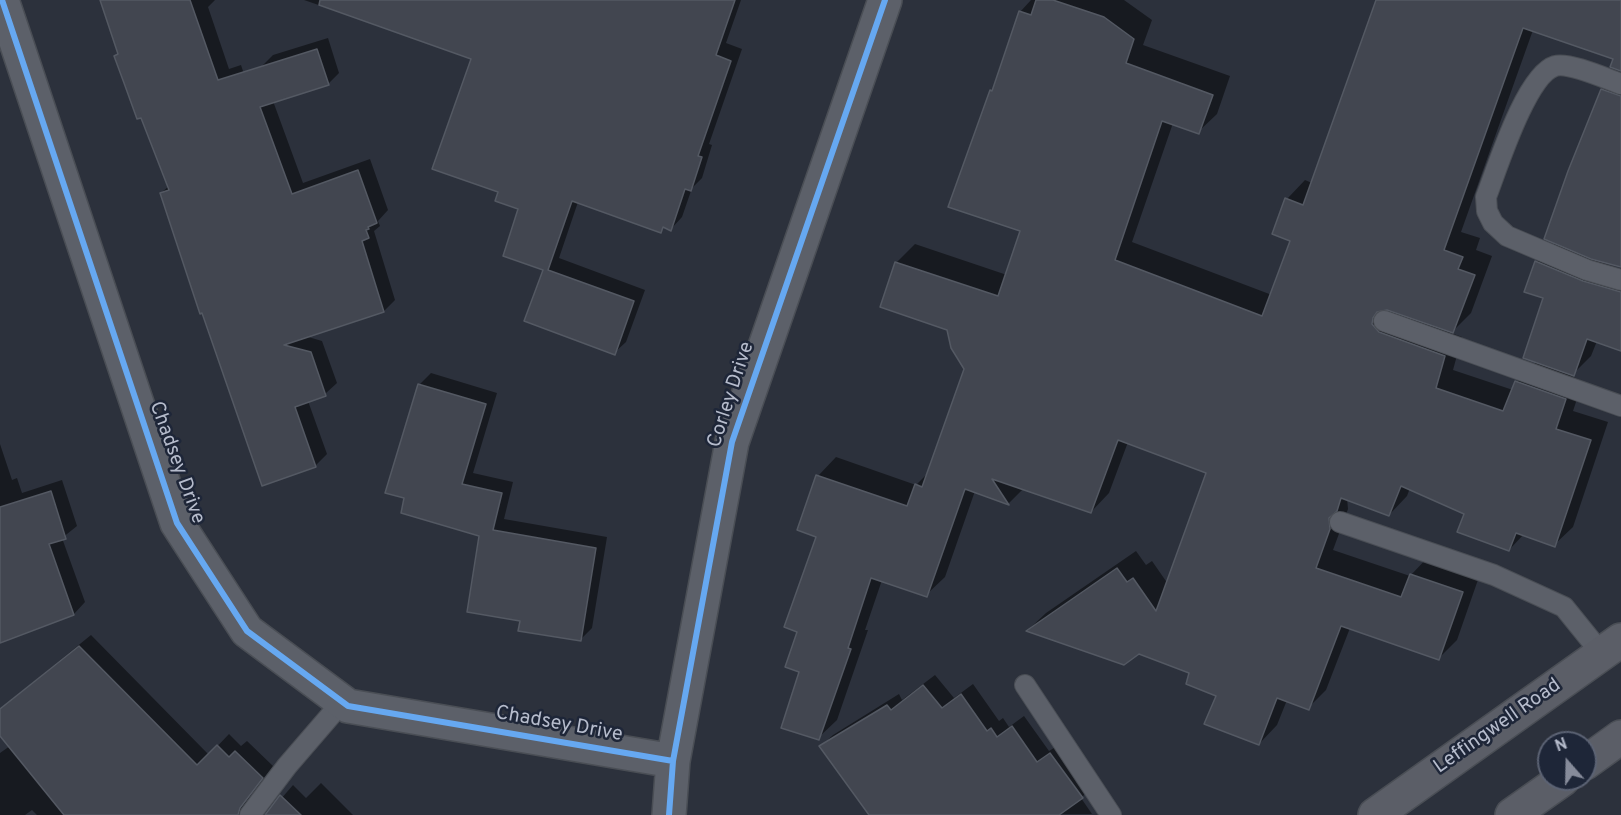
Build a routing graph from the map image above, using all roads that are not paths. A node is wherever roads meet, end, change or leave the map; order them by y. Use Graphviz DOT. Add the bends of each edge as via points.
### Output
graph roads {
  1 [pos="2,0"];
  2 [pos="885,0"];
  3 [pos="1621,84"];
  4 [pos="1621,280"];
  5 [pos="1384,321"];
  6 [pos="1621,406"];
  7 [pos="1340,522"];
  8 [pos="1611,647"];
  9 [pos="1025,685"];
  10 [pos="343,701"];
  11 [pos="1621,737"];
  12 [pos="1597,754"];
  13 [pos="673,761"];
  14 [pos="1546,791"];
  15 [pos="250,815"];
  16 [pos="669,815"];
  17 [pos="1111,815"];
  18 [pos="1375,815"];
  19 [pos="1512,815"];
  1 -- 10 [label="street, Chadsey Drive" via="177,523 247,631"];
  2 -- 13 [label="street, Corley Drive" via="732,442"];
  3 -- 4 [label="lane" via="1580,69 1556,66 1540,75 1525,99 1486,197 1487,212 1507,236"];
  5 -- 6 [label="lane"];
  7 -- 8 [label="lane" via="1494,575 1564,607"];
  8 -- 18 [label="main road, Leffingwell Road"];
  9 -- 17 [label="lane"];
  10 -- 13 [label="street, Chadsey Drive" via="348,706"];
  10 -- 15 [label="lane"];
  11 -- 12 [label="main road"];
  13 -- 16 [label="street, Corley Drive"];
  14 -- 19 [label="main road"];
}
